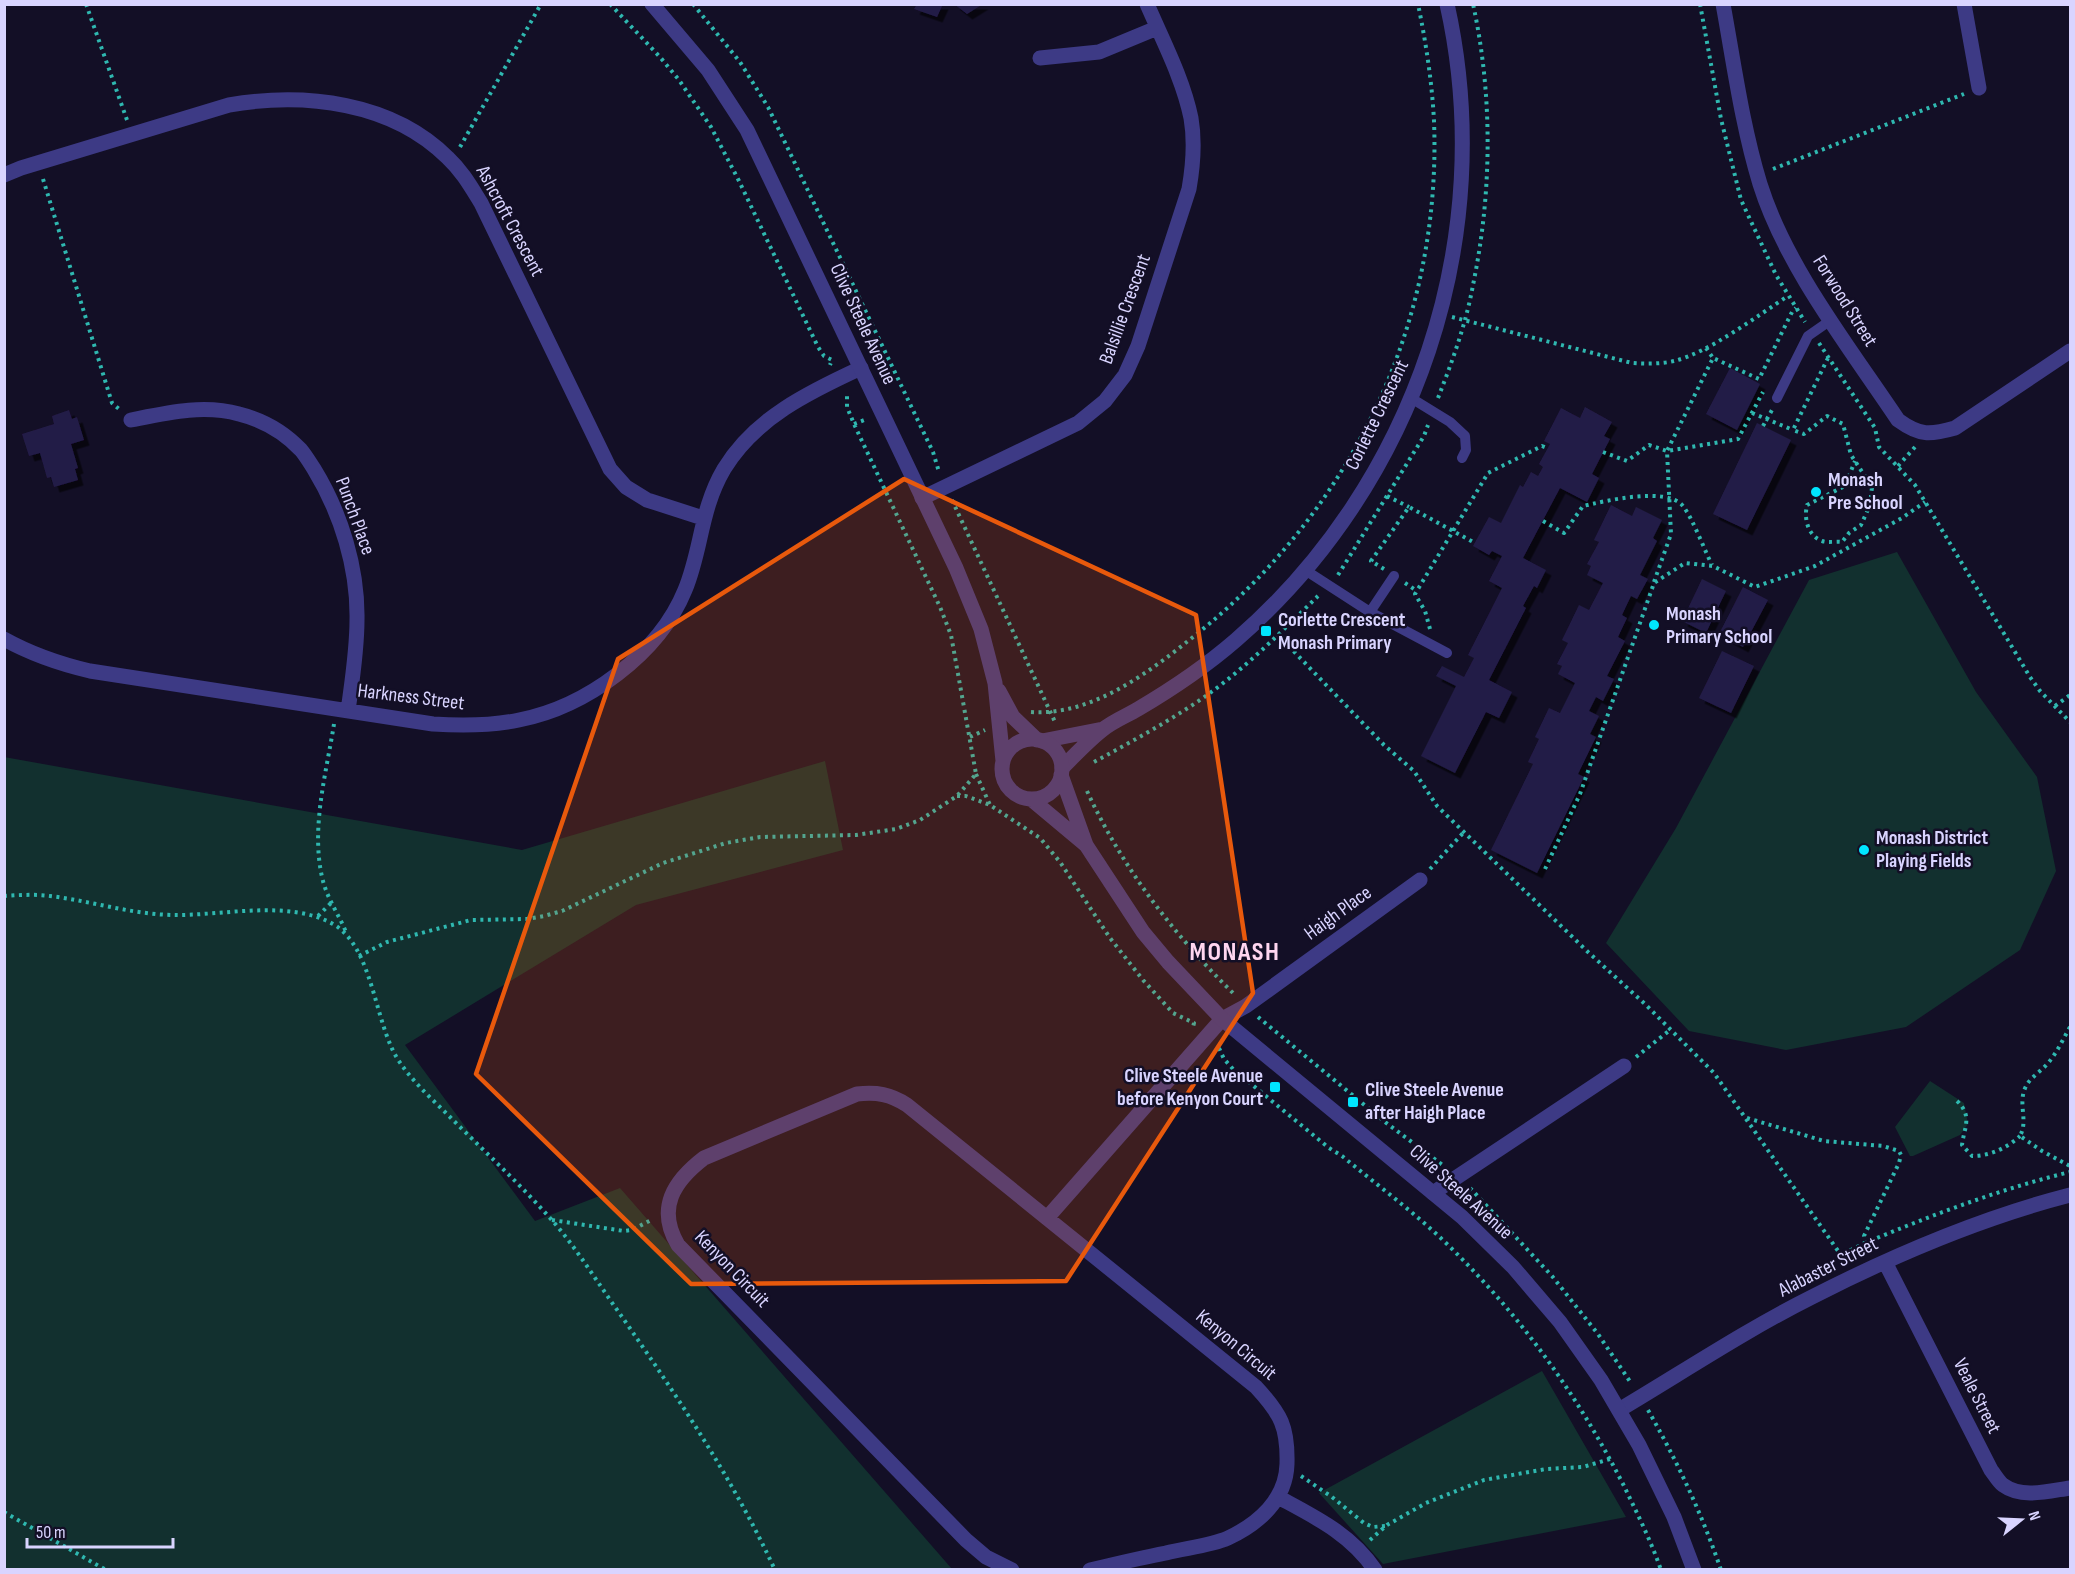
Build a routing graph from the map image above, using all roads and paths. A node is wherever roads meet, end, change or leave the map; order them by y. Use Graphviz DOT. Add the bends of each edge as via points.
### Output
graph roads {
  1 [pos="86,4"];
  2 [pos="542,4"];
  3 [pos="610,4"];
  4 [pos="652,4"];
  5 [pos="693,4"];
  6 [pos="1147,4"];
  7 [pos="1418,4"];
  8 [pos="1447,4"];
  9 [pos="1473,4"];
  10 [pos="1723,4"];
  11 [pos="1964,4"];
  12 [pos="1469,11"];
  13 [pos="1475,14"];
  14 [pos="1157,28"];
  15 [pos="1040,58"];
  16 [pos="1979,88"];
  17 [pos="128,124"];
  18 [pos="452,162"];
  19 [pos="38,163"];
  20 [pos="4,175"];
  21 [pos="1758,175"];
  22 [pos="1736,184"];
  23 [pos="1788,296"];
  24 [pos="1413,306"];
  25 [pos="1796,308"];
  26 [pos="1441,313"];
  27 [pos="1465,320"];
  28 [pos="1831,320"];
  29 [pos="1706,348"];
  30 [pos="2070,351"];
  31 [pos="1828,357"];
  32 [pos="1713,358"];
  33 [pos="829,367"];
  34 [pos="861,368"];
  35 [pos="1759,379"];
  36 [pos="848,391"];
  37 [pos="1411,398"];
  38 [pos="1777,398"];
  39 [pos="112,403"];
  40 [pos="1433,411"];
  41 [pos="1752,413"];
  42 [pos="131,420"];
  43 [pos="854,424"];
  44 [pos="870,424"];
  45 [pos="1793,430"];
  46 [pos="1547,448"];
  47 [pos="1667,451"];
  48 [pos="1603,452"];
  49 [pos="1462,458"];
  50 [pos="1855,461"];
  51 [pos="940,476"];
  52 [pos="957,495"];
  53 [pos="1387,496"];
  54 [pos="1669,497"];
  55 [pos="922,498"];
  56 [pos="1926,502"];
  57 [pos="1409,507"];
  58 [pos="703,518"];
  59 [pos="1543,521"];
  60 [pos="1453,531"];
  61 [pos="1475,543"];
  62 [pos="1713,566"];
  63 [pos="1305,570"];
  64 [pos="1394,576"];
  65 [pos="1654,583"];
  66 [pos="1328,586"];
  67 [pos="1370,612"];
  68 [pos="1278,636"];
  69 [pos="4,639"];
  70 [pos="1424,641"];
  71 [pos="1447,653"];
  72 [pos="995,683"];
  73 [pos="2070,696"];
  74 [pos="2055,706"];
  75 [pos="342,710"];
  76 [pos="1024,712"];
  77 [pos="1051,713"];
  78 [pos="1103,729"];
  79 [pos="1039,740"];
  80 [pos="1003,761"];
  81 [pos="1089,764"];
  82 [pos="1061,771"];
  83 [pos="976,774"];
  84 [pos="957,796"];
  85 [pos="1090,798"];
  86 [pos="1031,799"];
  87 [pos="990,805"];
  88 [pos="1464,832"];
  89 [pos="1086,845"];
  90 [pos="1545,869"];
  91 [pos="1420,880"];
  92 [pos="4,896"];
  93 [pos="331,903"];
  94 [pos="317,917"];
  95 [pos="346,933"];
  96 [pos="359,956"];
  97 [pos="1233,994"];
  98 [pos="1222,1019"];
  99 [pos="1262,1021"];
  100 [pos="2070,1027"];
  101 [pos="1192,1030"];
  102 [pos="1670,1030"];
  103 [pos="1218,1047"];
  104 [pos="1624,1066"];
  105 [pos="1957,1101"];
  106 [pos="1746,1117"];
  107 [pos="2020,1136"];
  108 [pos="2070,1166"];
  109 [pos="1446,1168"];
  110 [pos="2070,1172"];
  111 [pos="1433,1193"];
  112 [pos="1475,1193"];
  113 [pos="2070,1195"];
  114 [pos="657,1214"];
  115 [pos="1047,1218"];
  116 [pos="552,1220"];
  117 [pos="1865,1243"];
  118 [pos="1884,1262"];
  119 [pos="1631,1383"];
  120 [pos="1619,1410"];
  121 [pos="1649,1413"];
  122 [pos="1610,1460"];
  123 [pos="1298,1474"];
  124 [pos="2070,1488"];
  125 [pos="1278,1497"];
  126 [pos="4,1512"];
  127 [pos="1385,1526"];
  128 [pos="1360,1549"];
  129 [pos="106,1569"];
  130 [pos="775,1569"];
  131 [pos="1012,1569"];
  132 [pos="1090,1569"];
  133 [pos="1375,1569"];
  134 [pos="1661,1569"];
  135 [pos="1694,1569"];
  136 [pos="1721,1569"];
  1 -- 17 [label="path"];
  2 -- 18 [label="path"];
  3 -- 33 [label="path" via="679,80 711,128 818,347 832,360"];
  4 -- 34 [label="street, Clive Steele Avenue" via="708,70 747,130"];
  5 -- 51 [label="path" via="740,62 768,107 933,452"];
  6 -- 14 [label="street, Balsillie Crescent"];
  7 -- 24 [label="path" via="1432,85 1434,161 1428,234"];
  8 -- 26 [label="street, Corlette Crescent" via="1462,111 1462,176 1456,243"];
  9 -- 13 [label="path"];
  10 -- 21 [label="street, Forwood Street"];
  11 -- 16 [label="street"];
  12 -- 13 [label="path"];
  13 -- 27 [label="path" via="1485,92 1487,168 1477,264"];
  14 -- 15 [label="street" via="1099,52"];
  14 -- 55 [label="street, Balsillie Crescent" via="1191,118 1192,171 1190,189 1125,375 1105,401 1078,423"];
  16 -- 21 [label="path"];
  18 -- 19 [label="street, Ashcroft Crescent" via="416,133 380,115 339,104 296,99 229,105"];
  18 -- 58 [label="street, Ashcroft Crescent" via="481,203 610,469 626,487 646,500"];
  19 -- 20 [label="street, Ashcroft Crescent"];
  19 -- 39 [label="path"];
  21 -- 22 [label="path"];
  21 -- 28 [label="street, Forwood Street" via="1783,240"];
  23 -- 29 [label="path"];
  24 -- 26 [label="path"];
  24 -- 77 [label="path" via="1393,370 1368,425 1336,482 1291,544 1221,615 1169,656 1107,694"];
  25 -- 35 [label="path"];
  26 -- 27 [label="path"];
  26 -- 37 [label="street, Corlette Crescent"];
  27 -- 29 [label="path" via="1632,363 1672,362"];
  27 -- 40 [label="path"];
  28 -- 30 [label="street, Forwood Street" via="1898,420 1913,431 1934,434 1955,428"];
  28 -- 38 [label="lane" via="1808,336"];
  29 -- 32 [label="path"];
  31 -- 45 [label="path"];
  32 -- 35 [label="path"];
  32 -- 47 [label="path"];
  34 -- 55 [label="street, Clive Steele Avenue"];
  34 -- 58 [label="street, Harkness Street" via="777,412 748,439 724,469"];
  35 -- 41 [label="path" via="1767,384"];
  36 -- 43 [label="path" via="847,407"];
  37 -- 40 [label="lane"];
  37 -- 63 [label="street, Corlette Crescent" via="1368,483"];
  40 -- 49 [label="lane" via="1465,436"];
  40 -- 53 [label="path" via="1424,436"];
  41 -- 45 [label="path"];
  41 -- 47 [label="path" via="1738,439"];
  42 -- 75 [label="street, Punch Place" via="190,409 238,413 281,432 302,452 333,505 353,572 357,619 354,667"];
  43 -- 44 [label="path" via="867,419"];
  43 -- 83 [label="path" via="947,622"];
  45 -- 50 [label="path" via="1804,434 1827,416 1843,424"];
  46 -- 60 [label="path" via="1542,446 1488,473"];
  47 -- 48 [label="path" via="1649,445 1627,461"];
  47 -- 54 [label="path"];
  50 -- 50 [label="path" via="1872,487 1870,505 1861,525 1842,542 1822,541 1809,530 1804,517 1807,505 1845,486"];
  52 -- 77 [label="path" via="952,500"];
  53 -- 57 [label="path"];
  53 -- 66 [label="path" via="1341,573"];
  54 -- 59 [label="path" via="1622,498 1583,506 1564,533"];
  54 -- 62 [label="path" via="1682,505"];
  54 -- 65 [label="path" via="1671,534"];
  55 -- 72 [label="street, Clive Steele Avenue" via="970,600"];
  56 -- 62 [label="path" via="1815,566 1755,587"];
  57 -- 60 [label="path"];
  57 -- 64 [label="path" via="1371,561"];
  58 -- 75 [label="street, Harkness Street" via="691,575 664,628 619,673 583,697 531,717 477,726 433,724"];
  60 -- 61 [label="path"];
  60 -- 70 [label="path" via="1415,594 1431,630"];
  62 -- 65 [label="path" via="1684,563"];
  63 -- 66 [label="lane"];
  63 -- 78 [label="street, Corlette Crescent" via="1237,639 1139,709"];
  64 -- 67 [label="lane"];
  65 -- 90 [label="path" via="1581,794"];
  66 -- 67 [label="lane"];
  66 -- 68 [label="path"];
  67 -- 70 [label="lane"];
  68 -- 81 [label="path" via="1199,700"];
  68 -- 88 [label="path" via="1414,771 1437,806"];
  69 -- 75 [label="street, Harkness Street" via="67,666 90,671"];
  70 -- 71 [label="lane"];
  72 -- 79 [label="street, Clive Steele Avenue" via="1013,717"];
  72 -- 80 [label="street, Clive Steele Avenue"];
  73 -- 74 [label="path"];
  75 -- 93 [label="path" via="318,825 323,881"];
  76 -- 77 [label="path"];
  78 -- 79 [label="street, Corlette Crescent"];
  78 -- 82 [label="street, Corlette Crescent"];
  79 -- 80 [label="street" via="1012,746"];
  79 -- 82 [label="street" via="1054,749"];
  80 -- 86 [label="street" via="1007,787"];
  82 -- 86 [label="street" via="1053,790"];
  82 -- 89 [label="street, Clive Steele Avenue"];
  83 -- 84 [label="path"];
  83 -- 87 [label="path"];
  84 -- 87 [label="path"];
  84 -- 96 [label="path" via="920,820 896,829 856,835 760,837 726,843 663,863 562,911 526,919 471,920 387,942"];
  85 -- 97 [label="path" via="1118,852 1154,904"];
  86 -- 89 [label="street, Clive Steele Avenue"];
  87 -- 101 [label="path" via="1044,843 1123,955 1173,1013 1194,1023"];
  88 -- 91 [label="path"];
  88 -- 102 [label="path"];
  89 -- 98 [label="street, Clive Steele Avenue" via="1143,932"];
  91 -- 98 [label="street, Haigh Place" via="1246,1006"];
  92 -- 94 [label="path" via="50,896 157,915 273,911"];
  93 -- 94 [label="path"];
  93 -- 95 [label="path"];
  94 -- 95 [label="path"];
  95 -- 96 [label="path"];
  96 -- 116 [label="path" via="392,1050 403,1067"];
  98 -- 111 [label="street, Clive Steele Avenue"];
  98 -- 115 [label="street"];
  99 -- 109 [label="path"];
  100 -- 107 [label="path" via="2048,1063 2028,1083 2022,1102 2025,1119"];
  102 -- 104 [label="path"];
  102 -- 106 [label="path" via="1714,1073"];
  103 -- 122 [label="path" via="1233,1069 1430,1228 1489,1286 1552,1364"];
  104 -- 111 [label="street"];
  105 -- 107 [label="path" via="1967,1121 1962,1145 1972,1156 1984,1156"];
  106 -- 117 [label="path" via="1843,1258"];
  106 -- 117 [label="path" via="1824,1141 1899,1151 1899,1163 1864,1236"];
  107 -- 108 [label="path"];
  110 -- 117 [label="path" via="1980,1198"];
  111 -- 120 [label="street, Clive Steele Avenue" via="1514,1267 1594,1370"];
  112 -- 119 [label="path" via="1552,1276"];
  113 -- 118 [label="street, Alabaster Street" via="2005,1215"];
  114 -- 116 [label="path" via="624,1231"];
  115 -- 125 [label="street, Kenyon Circuit" via="1256,1387 1274,1407 1288,1444 1287,1470"];
  115 -- 131 [label="street, Kenyon Circuit" via="907,1105 893,1096 875,1092 839,1100 704,1158 686,1172 674,1189 668,1215 678,1245 966,1540 986,1557"];
  116 -- 130 [label="path" via="676,1396 729,1482"];
  118 -- 120 [label="street, Alabaster Street" via="1810,1297"];
  118 -- 124 [label="street, Veale Street" via="1991,1470 2003,1485 2029,1494"];
  120 -- 135 [label="street, Clive Steele Avenue" via="1674,1517"];
  121 -- 136 [label="path" via="1677,1464"];
  122 -- 127 [label="path" via="1484,1480 1426,1503"];
  122 -- 134 [label="path"];
  123 -- 127 [label="path" via="1364,1523"];
  125 -- 128 [label="street" via="1323,1521"];
  125 -- 132 [label="street, Kenyon Circuit" via="1257,1522 1226,1539"];
  126 -- 129 [label="path"];
  127 -- 128 [label="path"];
  128 -- 133 [label="street"];
}
